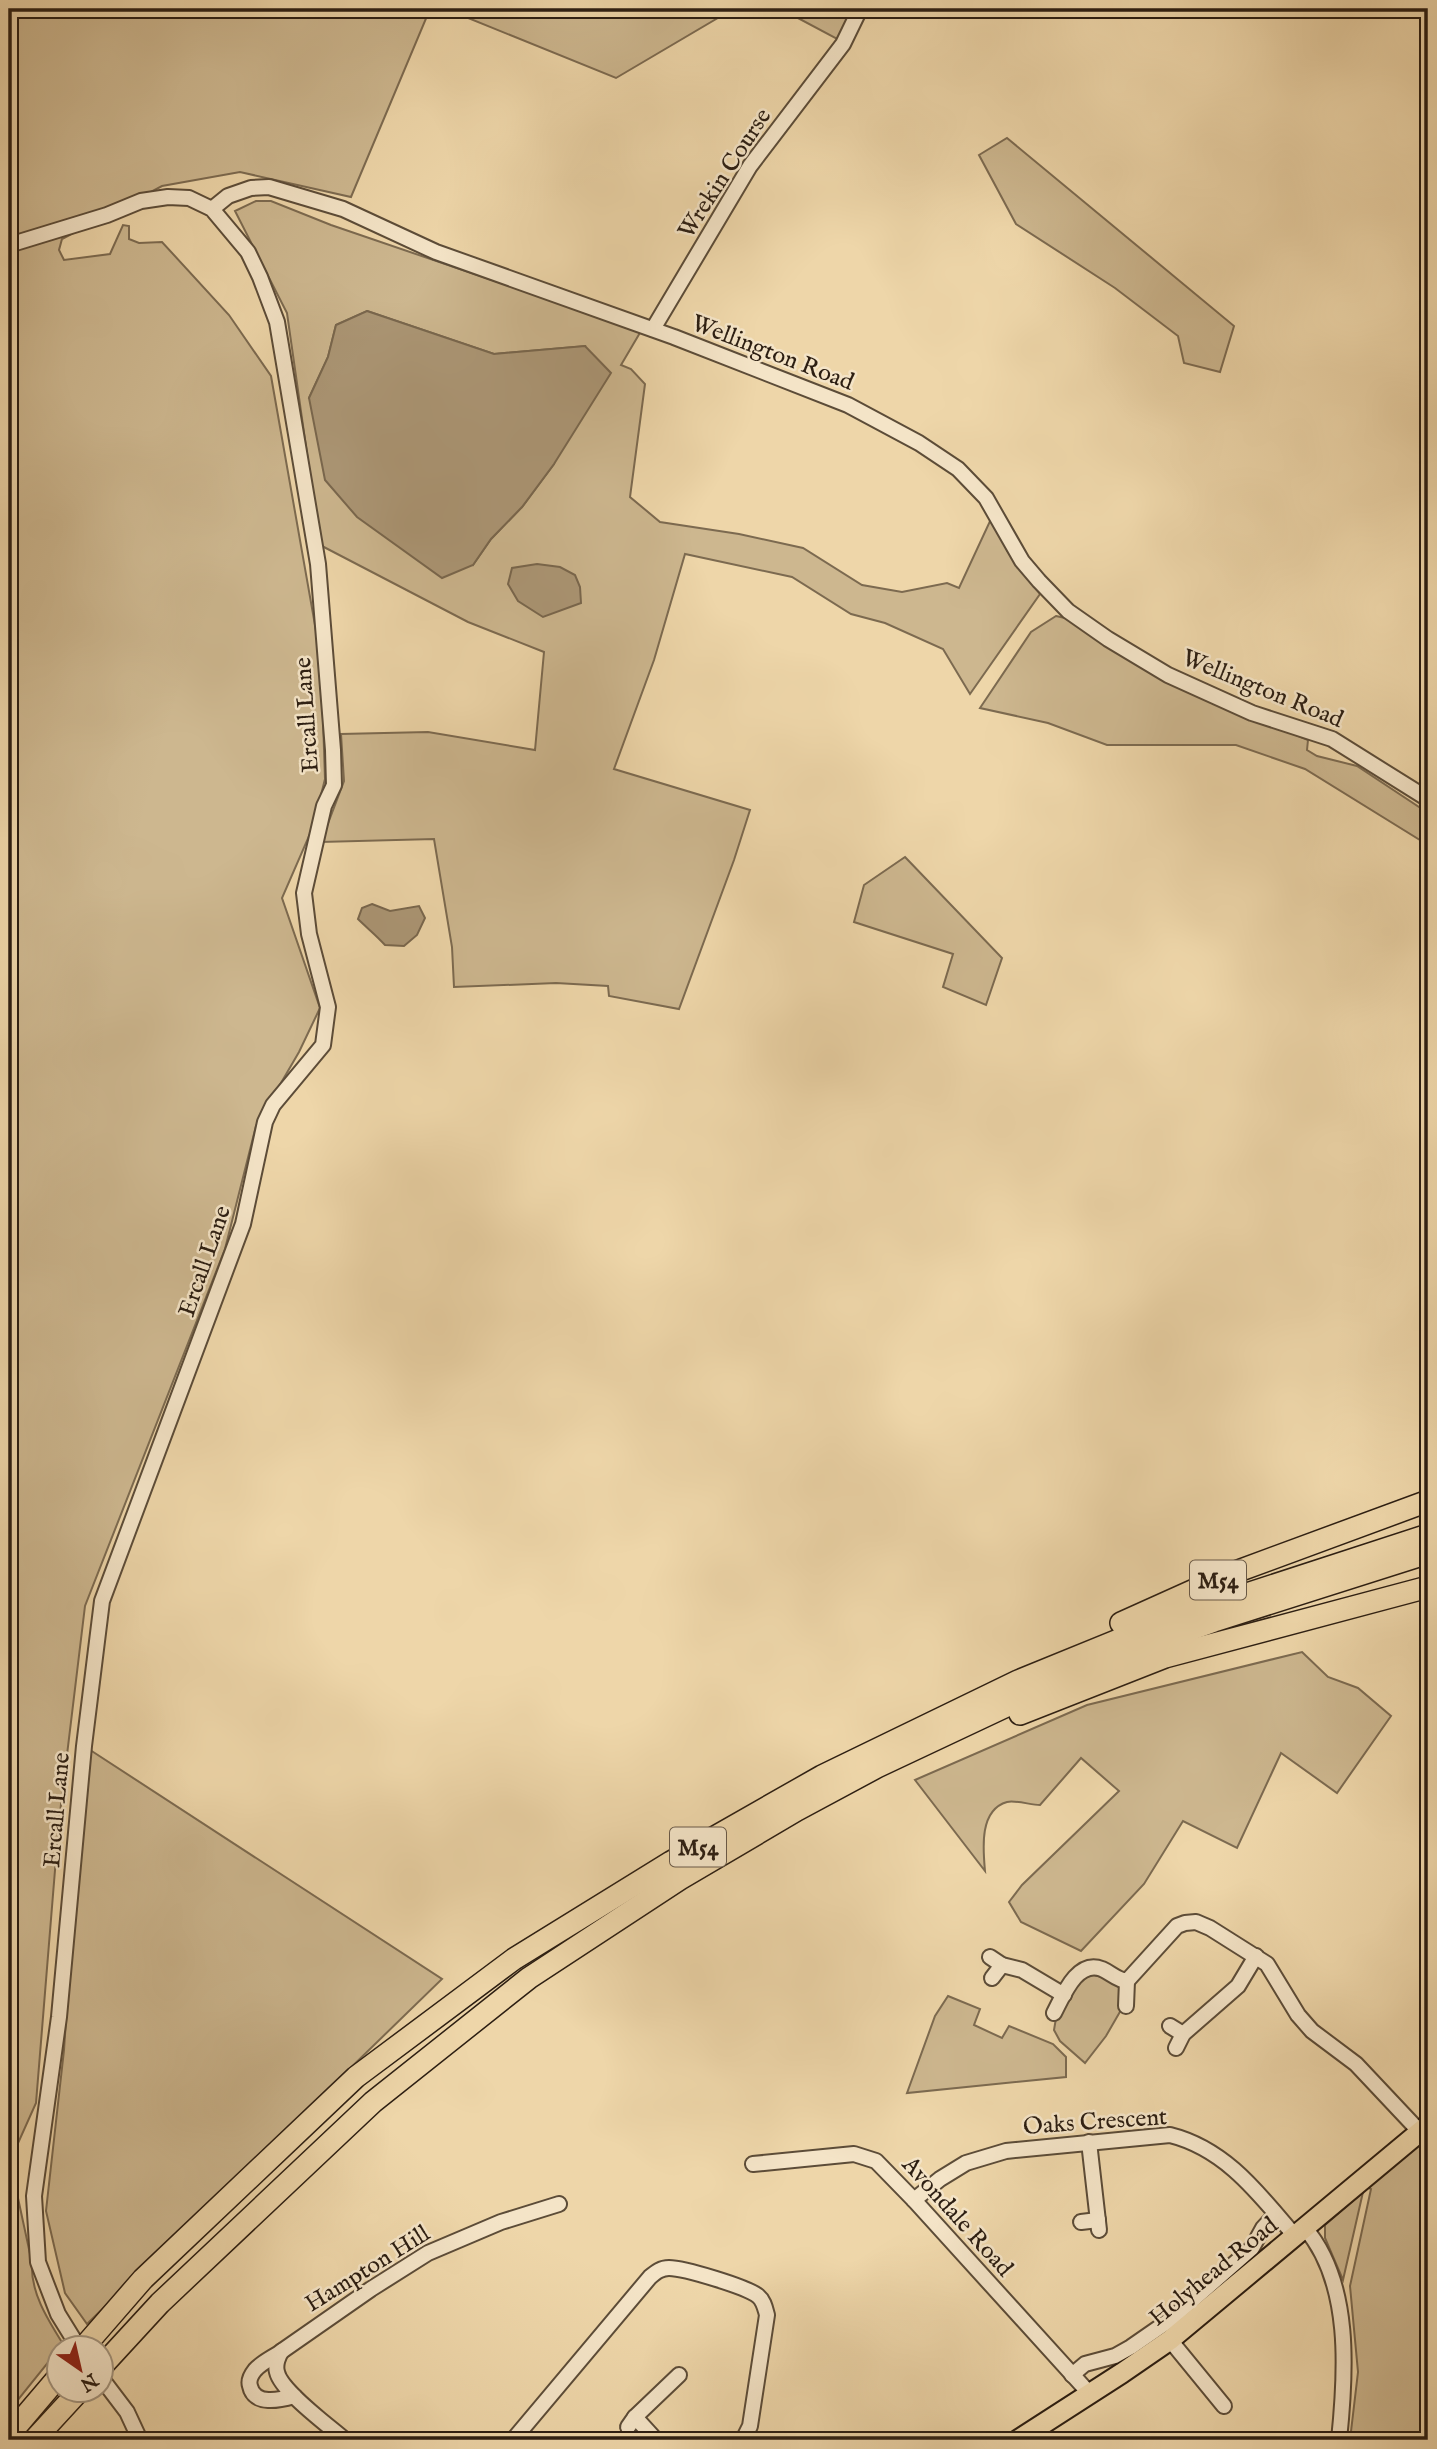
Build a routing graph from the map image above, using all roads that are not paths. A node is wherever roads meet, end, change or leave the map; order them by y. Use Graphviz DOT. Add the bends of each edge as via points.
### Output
graph roads {
  1 [pos="860,9"];
  2 [pos="212,209"];
  3 [pos="9,245"];
  4 [pos="653,329"];
  5 [pos="1428,799"];
  6 [pos="1428,1501"];
  7 [pos="1428,1535"];
  8 [pos="1428,1553"];
  9 [pos="1428,1587"];
  10 [pos="1018,1681"];
  11 [pos="797,1810"];
  12 [pos="1256,1956"];
  13 [pos="992,1978"];
  14 [pos="1127,1981"];
  15 [pos="1064,1995"];
  16 [pos="1126,2006"];
  17 [pos="1054,2013"];
  18 [pos="1170,2026"];
  19 [pos="1183,2034"];
  20 [pos="1176,2048"];
  21 [pos="1424,2129"];
  22 [pos="1089,2142"];
  23 [pos="753,2164"];
  24 [pos="914,2200"];
  25 [pos="559,2204"];
  26 [pos="1275,2215"];
  27 [pos="1081,2222"];
  28 [pos="1300,2232"];
  29 [pos="72,2334"];
  30 [pos="93,2334"];
  31 [pos="1170,2340"];
  32 [pos="116,2351"];
  33 [pos="282,2351"];
  34 [pos="679,2375"];
  35 [pos="1072,2375"];
  36 [pos="46,2391"];
  37 [pos="1090,2394"];
  38 [pos="116,2396"];
  39 [pos="294,2396"];
  40 [pos="66,2404"];
  41 [pos="1224,2406"];
  42 [pos="9,2435"];
  43 [pos="34,2440"];
  44 [pos="139,2440"];
  45 [pos="345,2440"];
  46 [pos="513,2440"];
  47 [pos="656,2440"];
  48 [pos="743,2440"];
  49 [pos="1018,2440"];
  50 [pos="1339,2440"];
  1 -- 4 [label="street, Wrekin Course" via="843,44 750,166"];
  2 -- 3 [label="street" via="188,198 141,201"];
  2 -- 4 [label="street, Wellington Road" via="228,196 269,187 343,209 436,252"];
  2 -- 29 [label="street, Ercall Lane" via="248,251 277,322 318,564 334,785 324,806 304,893 309,934 328,1007 323,1045 273,1105 265,1122 243,1224 102,1601 59,2017 34,2196 38,2262 58,2314"];
  4 -- 5 [label="street, Wellington Road" via="848,405 919,443 972,482 1022,561 1068,611 1108,639 1168,675 1240,707 1332,739"];
  6 -- 10 [label="highway, M54" via="1230,1574 1095,1634"];
  7 -- 10 [label="highway, M54" via="1170,1619"];
  8 -- 11 [label="highway, M54" via="1128,1653 952,1730"];
  9 -- 11 [label="highway, M54" via="1165,1657"];
  10 -- 30 [label="highway, M54" via="822,1776 514,1959 356,2077 143,2279"];
  11 -- 32 [label="highway, M54" via="680,1879 529,1979 373,2102 160,2303"];
  12 -- 14 [label="street" via="1210,1928 1185,1923 1171,1931"];
  12 -- 19 [label="street" via="1238,1986"];
  12 -- 21 [label="street" via="1267,1964 1312,2031 1356,2064"];
  13 -- 15 [label="street" via="996,1961 1022,1970"];
  14 -- 15 [label="street" via="1100,1968 1088,1968"];
  14 -- 16 [label="street"];
  15 -- 17 [label="street"];
  18 -- 19 [label="street"];
  19 -- 20 [label="street"];
  21 -- 28 [label="main road, Holyhead Road"];
  22 -- 24 [label="street, Oaks Crescent" via="980,2158 940,2179"];
  22 -- 26 [label="street, Oaks Crescent" via="1152,2135 1188,2139 1240,2174"];
  22 -- 27 [label="street" via="1099,2225"];
  23 -- 24 [label="street, Avondale Road" via="853,2154 876,2161"];
  24 -- 35 [label="street, Avondale Road"];
  25 -- 33 [label="street, Hampton Hill" via="428,2253"];
  26 -- 28 [label="street, Oaks Crescent"];
  26 -- 35 [label="street, Holyhead Road" via="1252,2248 1170,2320 1115,2356 1084,2364"];
  28 -- 31 [label="main road, Holyhead Road"];
  28 -- 50 [label="street, Oaks Crescent" via="1320,2249 1329,2268 1342,2331 1345,2382"];
  31 -- 37 [label="main road, Holyhead Road"];
  31 -- 41 [label="street"];
  33 -- 39 [label="street" via="277,2372"];
  33 -- 39 [label="street, Hampton Hill" via="256,2369 249,2386 262,2399"];
  34 -- 47 [label="street" via="631,2422"];
  35 -- 37 [label="street, Avondale Road"];
  36 -- 42 [label="highway"];
  37 -- 49 [label="main road, Holyhead Road"];
  38 -- 44 [label="street"];
  39 -- 45 [label="street"];
  40 -- 43 [label="highway"];
  46 -- 48 [label="street" via="650,2277 667,2268 686,2270 762,2299 767,2315 750,2426"];
}
